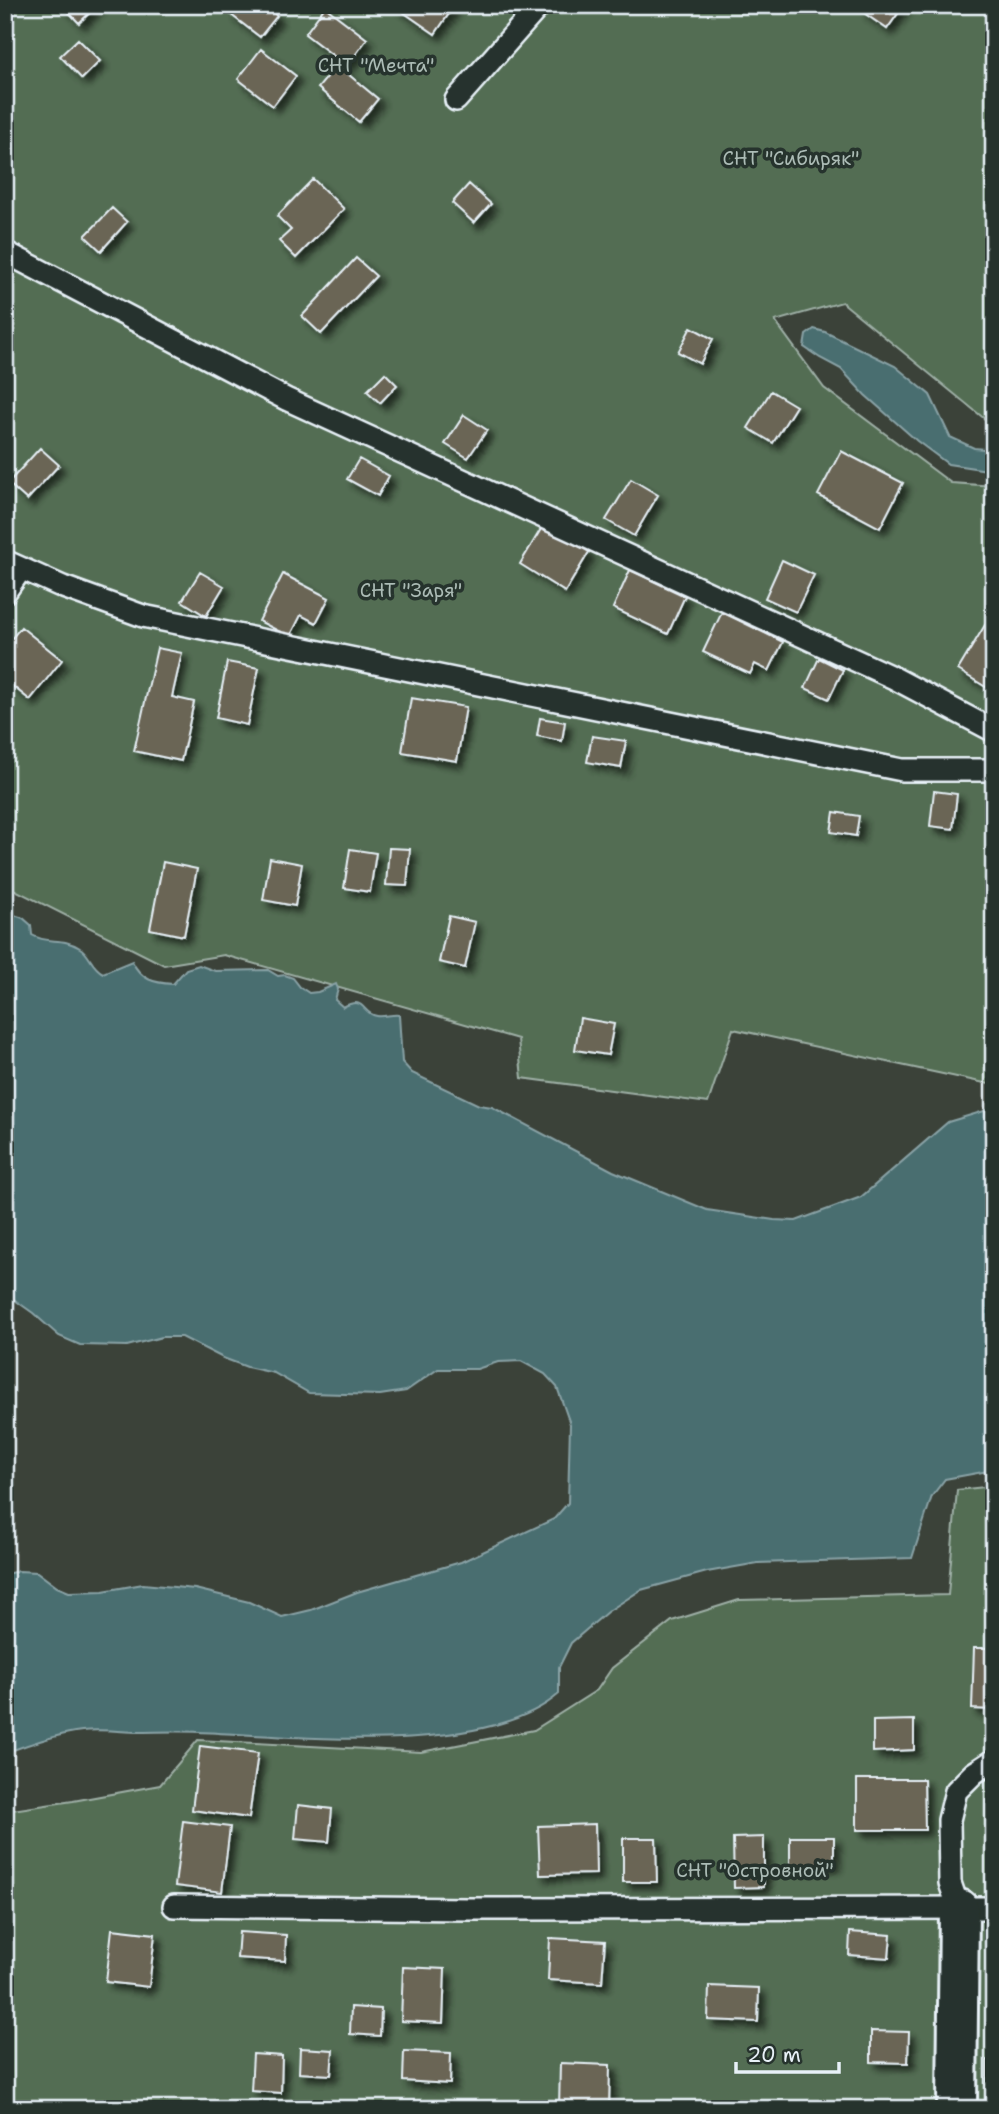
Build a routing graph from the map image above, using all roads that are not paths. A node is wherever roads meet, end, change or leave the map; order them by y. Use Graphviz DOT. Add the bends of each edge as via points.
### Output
graph roads {
  1 [pos="540,5"];
  2 [pos="456,100"];
  3 [pos="5,252"];
  4 [pos="13,565"];
  5 [pos="5,592"];
  6 [pos="994,731"];
  7 [pos="994,770"];
  8 [pos="994,1760"];
  9 [pos="174,1906"];
  10 [pos="977,1909"];
  11 [pos="957,2109"];
  1 -- 2 [label="lane"];
  3 -- 6 [label="lane" via="286,398 894,678"];
  4 -- 5 [label="lane"];
  4 -- 7 [label="lane" via="143,616 170,622 902,770"];
  8 -- 10 [label="lane" via="957,1791 950,1820 950,1883"];
  9 -- 10 [label="lane"];
  10 -- 11 [label="street"];
}
